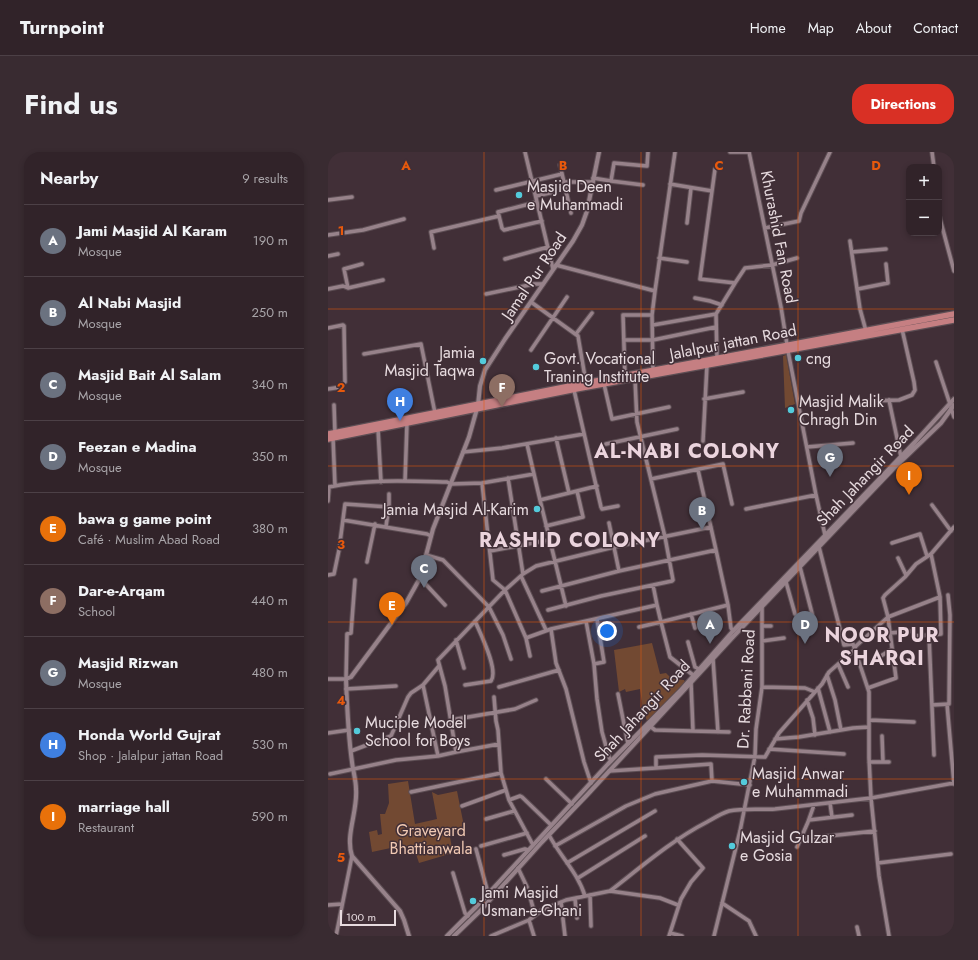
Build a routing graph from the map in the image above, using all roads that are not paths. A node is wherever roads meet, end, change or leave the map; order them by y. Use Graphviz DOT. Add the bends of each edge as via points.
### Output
graph roads {
  1 [pos="525,152"];
  2 [pos="599,152"];
  3 [pos="648,152"];
  4 [pos="674,152"];
  5 [pos="730,152"];
  6 [pos="749,152"];
  7 [pos="830,152"];
  8 [pos="932,152"];
  9 [pos="934,164"];
  10 [pos="560,165"];
  11 [pos="715,169"];
  12 [pos="562,174"];
  13 [pos="592,180"];
  14 [pos="532,181"];
  15 [pos="611,181"];
  16 [pos="564,182"];
  17 [pos="670,184"];
  18 [pos="643,185"];
  19 [pos="691,188"];
  20 [pos="496,190"];
  21 [pos="712,191"];
  22 [pos="554,192"];
  23 [pos="536,196"];
  24 [pos="352,197"];
  25 [pos="328,200"];
  26 [pos="537,202"];
  27 [pos="571,213"];
  28 [pos="499,216"];
  29 [pos="404,218"];
  30 [pos="542,221"];
  31 [pos="688,223"];
  32 [pos="942,226"];
  33 [pos="765,228"];
  34 [pos="328,235"];
  35 [pos="850,241"];
  36 [pos="434,248"];
  37 [pos="548,248"];
  38 [pos="886,249"];
  39 [pos="852,252"];
  40 [pos="338,254"];
  41 [pos="328,256"];
  42 [pos="660,258"];
  43 [pos="797,258"];
  44 [pos="505,259"];
  45 [pos="687,262"];
  46 [pos="362,264"];
  47 [pos="886,264"];
  48 [pos="772,265"];
  49 [pos="953,265"];
  50 [pos="554,267"];
  51 [pos="954,271"];
  52 [pos="383,280"];
  53 [pos="735,283"];
  54 [pos="543,284"];
  55 [pos="348,288"];
  56 [pos="858,288"];
  57 [pos="328,289"];
  58 [pos="655,290"];
  59 [pos="486,294"];
  60 [pos="567,297"];
  61 [pos="695,298"];
  62 [pos="531,302"];
  63 [pos="722,305"];
  64 [pos="592,313"];
  65 [pos="716,314"];
  66 [pos="954,314"];
  67 [pos="652,315"];
  68 [pos="553,318"];
  69 [pos="954,320"];
  70 [pos="929,322"];
  71 [pos="652,325"];
  72 [pos="716,327"];
  73 [pos="328,328"];
  74 [pos="902,329"];
  75 [pos="866,331"];
  76 [pos="576,334"];
  77 [pos="624,340"];
  78 [pos="653,340"];
  79 [pos="787,348"];
  80 [pos="531,350"];
  81 [pos="364,354"];
  82 [pos="753,354"];
  83 [pos="717,358"];
  84 [pos="936,362"];
  85 [pos="707,365"];
  86 [pos="648,373"];
  87 [pos="625,376"];
  88 [pos="635,379"];
  89 [pos="604,384"];
  90 [pos="582,385"];
  91 [pos="328,389"];
  92 [pos="574,390"];
  93 [pos="743,392"];
  94 [pos="704,399"];
  95 [pos="954,399"];
  96 [pos="889,400"];
  97 [pos="866,401"];
  98 [pos="334,405"];
  99 [pos="952,406"];
  100 [pos="478,407"];
  101 [pos="670,407"];
  102 [pos="435,413"];
  103 [pos="636,413"];
  104 [pos="954,417"];
  105 [pos="406,423"];
  106 [pos="378,429"];
  107 [pos="677,429"];
  108 [pos="358,431"];
  109 [pos="584,434"];
  110 [pos="331,436"];
  111 [pos="641,436"];
  112 [pos="556,438"];
  113 [pos="703,441"];
  114 [pos="853,443"];
  115 [pos="527,444"];
  116 [pos="606,444"];
  117 [pos="807,447"];
  118 [pos="464,452"];
  119 [pos="902,458"];
  120 [pos="698,470"];
  121 [pos="534,474"];
  122 [pos="508,478"];
  123 [pos="651,479"];
  124 [pos="405,481"];
  125 [pos="381,482"];
  126 [pos="482,483"];
  127 [pos="451,484"];
  128 [pos="335,486"];
  129 [pos="597,486"];
  130 [pos="577,491"];
  131 [pos="569,493"];
  132 [pos="389,494"];
  133 [pos="816,495"];
  134 [pos="540,500"];
  135 [pos="328,501"];
  136 [pos="732,504"];
  137 [pos="618,506"];
  138 [pos="932,506"];
  139 [pos="389,507"];
  140 [pos="746,509"];
  141 [pos="343,520"];
  142 [pos="609,523"];
  143 [pos="375,524"];
  144 [pos="386,526"];
  145 [pos="546,526"];
  146 [pos="711,527"];
  147 [pos="953,529"];
  148 [pos="431,536"];
  149 [pos="827,536"];
  150 [pos="665,537"];
  151 [pos="549,540"];
  152 [pos="892,543"];
  153 [pos="519,545"];
  154 [pos="614,547"];
  155 [pos="819,547"];
  156 [pos="490,550"];
  157 [pos="716,550"];
  158 [pos="426,554"];
  159 [pos="931,554"];
  160 [pos="927,556"];
  161 [pos="898,558"];
  162 [pos="669,561"];
  163 [pos="367,562"];
  164 [pos="554,562"];
  165 [pos="800,567"];
  166 [pos="619,571"];
  167 [pos="328,575"];
  168 [pos="522,575"];
  169 [pos="906,575"];
  170 [pos="420,578"];
  171 [pos="355,580"];
  172 [pos="786,582"];
  173 [pos="561,585"];
  174 [pos="653,585"];
  175 [pos="505,590"];
  176 [pos="542,591"];
  177 [pos="948,595"];
  178 [pos="940,597"];
  179 [pos="445,605"];
  180 [pos="657,605"];
  181 [pos="728,605"];
  182 [pos="566,606"];
  183 [pos="489,607"];
  184 [pos="762,607"];
  185 [pos="548,610"];
  186 [pos="691,614"];
  187 [pos="795,614"];
  188 [pos="888,617"];
  189 [pos="597,619"];
  190 [pos="474,621"];
  191 [pos="586,621"];
  192 [pos="661,622"];
  193 [pos="815,625"];
  194 [pos="762,626"];
  195 [pos="771,626"];
  196 [pos="639,627"];
  197 [pos="694,628"];
  198 [pos="551,629"];
  199 [pos="546,630"];
  200 [pos="733,631"];
  201 [pos="890,633"];
  202 [pos="928,635"];
  203 [pos="526,638"];
  204 [pos="784,638"];
  205 [pos="456,640"];
  206 [pos="762,641"];
  207 [pos="688,642"];
  208 [pos="952,645"];
  209 [pos="892,649"];
  210 [pos="854,650"];
  211 [pos="530,656"];
  212 [pos="511,659"];
  213 [pos="713,659"];
  214 [pos="873,661"];
  215 [pos="594,664"];
  216 [pos="838,664"];
  217 [pos="439,666"];
  218 [pos="464,668"];
  219 [pos="699,669"];
  220 [pos="559,670"];
  221 [pos="693,675"];
  222 [pos="827,675"];
  223 [pos="328,679"];
  224 [pos="346,679"];
  225 [pos="691,683"];
  226 [pos="423,684"];
  227 [pos="465,685"];
  228 [pos="396,686"];
  229 [pos="499,687"];
  230 [pos="762,687"];
  231 [pos="848,687"];
  232 [pos="868,688"];
  233 [pos="346,689"];
  234 [pos="816,690"];
  235 [pos="618,694"];
  236 [pos="494,697"];
  237 [pos="536,700"];
  238 [pos="808,700"];
  239 [pos="948,704"];
  240 [pos="954,704"];
  241 [pos="932,705"];
  242 [pos="495,713"];
  243 [pos="451,720"];
  244 [pos="870,720"];
  245 [pos="914,722"];
  246 [pos="651,726"];
  247 [pos="870,727"];
  248 [pos="349,730"];
  249 [pos="841,730"];
  250 [pos="693,731"];
  251 [pos="328,732"];
  252 [pos="718,732"];
  253 [pos="729,732"];
  254 [pos="830,732"];
  255 [pos="815,735"];
  256 [pos="882,736"];
  257 [pos="775,739"];
  258 [pos="499,744"];
  259 [pos="628,744"];
  260 [pos="769,749"];
  261 [pos="351,751"];
  262 [pos="456,752"];
  263 [pos="844,754"];
  264 [pos="934,755"];
  265 [pos="438,756"];
  266 [pos="755,756"];
  267 [pos="612,761"];
  268 [pos="869,762"];
  269 [pos="883,762"];
  270 [pos="889,762"];
  271 [pos="656,768"];
  272 [pos="353,769"];
  273 [pos="609,771"];
  274 [pos="501,773"];
  275 [pos="330,774"];
  276 [pos="546,779"];
  277 [pos="712,781"];
  278 [pos="591,783"];
  279 [pos="954,783"];
  280 [pos="750,785"];
  281 [pos="506,790"];
  282 [pos="411,792"];
  283 [pos="871,798"];
  284 [pos="509,800"];
  285 [pos="572,804"];
  286 [pos="830,804"];
  287 [pos="814,805"];
  288 [pos="462,806"];
  289 [pos="655,810"];
  290 [pos="745,810"];
  291 [pos="514,811"];
  292 [pos="852,815"];
  293 [pos="832,817"];
  294 [pos="486,819"];
  295 [pos="809,820"];
  296 [pos="551,824"];
  297 [pos="874,831"];
  298 [pos="527,833"];
  299 [pos="549,835"];
  300 [pos="645,836"];
  301 [pos="677,839"];
  302 [pos="801,839"];
  303 [pos="533,845"];
  304 [pos="481,846"];
  305 [pos="555,846"];
  306 [pos="796,847"];
  307 [pos="476,848"];
  308 [pos="528,850"];
  309 [pos="951,854"];
  310 [pos="504,855"];
  311 [pos="352,856"];
  312 [pos="567,864"];
  313 [pos="878,864"];
  314 [pos="518,868"];
  315 [pos="453,873"];
  316 [pos="578,878"];
  317 [pos="527,887"];
  318 [pos="610,891"];
  319 [pos="488,893"];
  320 [pos="528,893"];
  321 [pos="588,896"];
  322 [pos="575,898"];
  323 [pos="562,902"];
  324 [pos="722,903"];
  325 [pos="342,904"];
  326 [pos="328,905"];
  327 [pos="678,905"];
  328 [pos="536,915"];
  329 [pos="468,916"];
  330 [pos="577,918"];
  331 [pos="529,920"];
  332 [pos="591,926"];
  333 [pos="857,927"];
  334 [pos="670,934"];
  335 [pos="497,935"];
  336 [pos="336,936"];
  337 [pos="409,936"];
  338 [pos="447,936"];
  339 [pos="454,936"];
  340 [pos="491,936"];
  341 [pos="534,936"];
  342 [pos="565,936"];
  343 [pos="682,936"];
  344 [pos="714,936"];
  345 [pos="756,936"];
  346 [pos="859,936"];
  347 [pos="889,936"];
  1 -- 14 [label="street"];
  2 -- 13 [label="street, Jamal Pur Road"];
  3 -- 15 [label="street" via="647,166 614,163"];
  4 -- 17 [label="street"];
  5 -- 6 [label="street"];
  6 -- 33 [label="street, Khurashid Fan Road"];
  7 -- 33 [label="street" via="799,221"];
  8 -- 9 [label="street"];
  10 -- 12 [label="street"];
  11 -- 21 [label="street"];
  12 -- 14 [label="street"];
  12 -- 16 [label="street"];
  13 -- 15 [label="street"];
  13 -- 16 [label="street"];
  13 -- 50 [label="street, Jamal Pur Road" via="582,226"];
  14 -- 20 [label="street"];
  14 -- 23 [label="street"];
  15 -- 18 [label="street"];
  16 -- 27 [label="street"];
  17 -- 19 [label="street"];
  17 -- 42 [label="street"];
  19 -- 21 [label="street"];
  19 -- 31 [label="street"];
  21 -- 53 [label="street" via="700,279"];
  22 -- 23 [label="street"];
  23 -- 26 [label="street"];
  24 -- 25 [label="street"];
  26 -- 28 [label="street" via="499,211"];
  26 -- 30 [label="street"];
  28 -- 30 [label="street" via="504,230"];
  28 -- 36 [label="street" via="431,232"];
  29 -- 34 [label="street" via="363,230"];
  30 -- 37 [label="street"];
  32 -- 49 [label="street"];
  33 -- 48 [label="street, Khurashid Fan Road"];
  35 -- 39 [label="street"];
  37 -- 44 [label="street"];
  37 -- 50 [label="street"];
  38 -- 39 [label="street"];
  39 -- 56 [label="street"];
  40 -- 41 [label="street"];
  42 -- 45 [label="street"];
  42 -- 58 [label="street"];
  43 -- 48 [label="street"];
  46 -- 55 [label="street" via="344,269"];
  47 -- 56 [label="street" via="888,283"];
  48 -- 53 [label="street" via="745,268"];
  48 -- 79 [label="street, Khurashid Fan Road"];
  49 -- 51 [label="street"];
  50 -- 54 [label="street, Jamal Pur Road"];
  50 -- 58 [label="street"];
  52 -- 55 [label="street"];
  53 -- 63 [label="street"];
  54 -- 59 [label="street"];
  54 -- 62 [label="street, Jamal Pur Road"];
  55 -- 57 [label="street" via="343,286"];
  56 -- 75 [label="street"];
  58 -- 67 [label="street"];
  60 -- 68 [label="street"];
  61 -- 63 [label="street"];
  62 -- 68 [label="street"];
  62 -- 100 [label="street, Jamal Pur Road" via="485,370"];
  63 -- 65 [label="street"];
  64 -- 76 [label="street"];
  65 -- 71 [label="street"];
  65 -- 72 [label="street"];
  66 -- 70 [label="main road, Jalalpur jattan Road"];
  67 -- 71 [label="street"];
  67 -- 77 [label="street" via="623,315"];
  68 -- 76 [label="street"];
  68 -- 80 [label="street"];
  69 -- 70 [label="main road, Jalalpur jattan Road"];
  70 -- 74 [label="main road, Jalalpur jattan Road"];
  70 -- 75 [label="main road, Jalalpur jattan Road"];
  71 -- 78 [label="street"];
  72 -- 78 [label="street"];
  72 -- 83 [label="street"];
  73 -- 91 [label="street" via="344,326 346,382 341,387"];
  74 -- 79 [label="main road, Jalalpur jattan Road"];
  74 -- 96 [label="street" via="915,390 908,398"];
  75 -- 79 [label="main road, Jalalpur jattan Road"];
  76 -- 90 [label="street"];
  77 -- 78 [label="street"];
  77 -- 87 [label="street"];
  78 -- 86 [label="street"];
  79 -- 82 [label="main road, Jalalpur jattan Road"];
  79 -- 117 [label="street, Khurashid Fan Road"];
  81 -- 102 [label="street" via="421,344"];
  82 -- 83 [label="main road, Jalalpur jattan Road"];
  82 -- 85 [label="main road, Jalalpur jattan Road"];
  83 -- 86 [label="main road, Jalalpur jattan Road"];
  84 -- 99 [label="street"];
  85 -- 86 [label="main road, Jalalpur jattan Road"];
  85 -- 94 [label="street"];
  86 -- 87 [label="main road, Jalalpur jattan Road"];
  86 -- 88 [label="main road, Jalalpur jattan Road"];
  87 -- 90 [label="main road, Jalalpur jattan Road"];
  88 -- 89 [label="main road, Jalalpur jattan Road"];
  88 -- 103 [label="street"];
  89 -- 90 [label="main road, Jalalpur jattan Road"];
  89 -- 103 [label="street" via="612,419"];
  90 -- 92 [label="main road, Jalalpur jattan Road"];
  90 -- 100 [label="main road, Jalalpur jattan Road"];
  92 -- 100 [label="main road, Jalalpur jattan Road"];
  92 -- 109 [label="street"];
  93 -- 94 [label="street"];
  94 -- 113 [label="street"];
  95 -- 99 [label="street"];
  96 -- 97 [label="street"];
  96 -- 119 [label="street"];
  98 -- 110 [label="street"];
  99 -- 104 [label="street"];
  99 -- 119 [label="street" via="941,423"];
  100 -- 102 [label="main road, Jalalpur jattan Road"];
  100 -- 105 [label="main road, Jalalpur jattan Road"];
  100 -- 118 [label="street, Jamal Pur Road"];
  101 -- 103 [label="street"];
  102 -- 108 [label="main road, Jalalpur jattan Road"];
  103 -- 111 [label="street"];
  105 -- 106 [label="main road, Jalalpur jattan Road"];
  105 -- 124 [label="street"];
  106 -- 108 [label="main road, Jalalpur jattan Road"];
  106 -- 125 [label="street"];
  107 -- 111 [label="street"];
  108 -- 110 [label="main road, Jalalpur jattan Road"];
  109 -- 112 [label="street"];
  109 -- 129 [label="street"];
  110 -- 128 [label="street"];
  111 -- 116 [label="street"];
  111 -- 123 [label="street"];
  112 -- 115 [label="street"];
  112 -- 131 [label="street"];
  114 -- 117 [label="street"];
  115 -- 118 [label="street"];
  115 -- 121 [label="street"];
  117 -- 133 [label="street, Khurashid Fan Road"];
  118 -- 127 [label="street, Jamal Pur Road"];
  119 -- 149 [label="street"];
  120 -- 123 [label="street"];
  120 -- 136 [label="street" via="723,464"];
  120 -- 146 [label="street"];
  121 -- 122 [label="street"];
  121 -- 134 [label="street"];
  122 -- 126 [label="street"];
  122 -- 153 [label="street"];
  123 -- 150 [label="street"];
  124 -- 125 [label="street"];
  124 -- 127 [label="street"];
  125 -- 128 [label="street" via="352,482"];
  126 -- 127 [label="street"];
  126 -- 156 [label="street"];
  127 -- 148 [label="street, Jamal Pur Road"];
  128 -- 135 [label="street" via="329,487"];
  129 -- 130 [label="street"];
  129 -- 137 [label="street" via="602,509"];
  130 -- 131 [label="street"];
  130 -- 145 [label="street" via="583,517"];
  131 -- 134 [label="street"];
  132 -- 139 [label="street"];
  133 -- 140 [label="street"];
  133 -- 149 [label="street, Khurashid Fan Road"];
  134 -- 145 [label="street"];
  138 -- 147 [label="street"];
  139 -- 141 [label="street" via="345,504"];
  139 -- 144 [label="street"];
  141 -- 143 [label="street"];
  141 -- 167 [label="street" via="334,574"];
  142 -- 154 [label="street"];
  143 -- 144 [label="street"];
  143 -- 163 [label="street"];
  144 -- 148 [label="street"];
  145 -- 151 [label="street"];
  146 -- 150 [label="street"];
  146 -- 157 [label="street"];
  147 -- 159 [label="street"];
  148 -- 158 [label="street, Jamal Pur Road"];
  149 -- 155 [label="street, Shah Jahangir Road"];
  149 -- 200 [label="street, Shah Jahangir Road"];
  150 -- 154 [label="street"];
  150 -- 162 [label="street"];
  151 -- 153 [label="street"];
  151 -- 164 [label="street"];
  152 -- 160 [label="street" via="920,534"];
  153 -- 156 [label="street"];
  153 -- 168 [label="street"];
  154 -- 164 [label="street"];
  154 -- 166 [label="street"];
  155 -- 165 [label="street, Shah Jahangir Road"];
  155 -- 210 [label="street" via="844,645 852,644"];
  156 -- 175 [label="street" via="493,580"];
  157 -- 162 [label="street"];
  157 -- 181 [label="street"];
  158 -- 170 [label="street, Jamal Pur Road"];
  158 -- 183 [label="street" via="443,560"];
  159 -- 160 [label="street"];
  159 -- 178 [label="street"];
  160 -- 169 [label="street"];
  161 -- 169 [label="street"];
  162 -- 166 [label="street"];
  162 -- 174 [label="street" via="673,580"];
  164 -- 168 [label="street" via="536,566"];
  164 -- 173 [label="street"];
  165 -- 172 [label="street, Shah Jahangir Road"];
  165 -- 193 [label="street"];
  166 -- 173 [label="street"];
  168 -- 175 [label="street"];
  168 -- 199 [label="street"];
  169 -- 188 [label="street" via="884,596"];
  170 -- 179 [label="street"];
  170 -- 224 [label="street, Jamal Pur Road" via="406,603"];
  171 -- 224 [label="street" via="351,632 347,634"];
  172 -- 184 [label="street, Shah Jahangir Road"];
  172 -- 187 [label="street"];
  173 -- 176 [label="street"];
  173 -- 182 [label="street"];
  174 -- 180 [label="street"];
  174 -- 182 [label="street"];
  175 -- 183 [label="street"];
  175 -- 203 [label="street"];
  177 -- 208 [label="street"];
  178 -- 188 [label="street"];
  178 -- 202 [label="street" via="941,634"];
  180 -- 189 [label="street"];
  180 -- 192 [label="street"];
  181 -- 186 [label="street"];
  181 -- 200 [label="street"];
  182 -- 185 [label="street"];
  183 -- 190 [label="street"];
  183 -- 212 [label="street"];
  184 -- 194 [label="street, Dr. Rabbani Road"];
  184 -- 213 [label="street, Shah Jahangir Road"];
  186 -- 192 [label="street"];
  186 -- 197 [label="street"];
  188 -- 201 [label="street"];
  188 -- 210 [label="street"];
  189 -- 191 [label="street"];
  189 -- 215 [label="street" via="604,662"];
  190 -- 205 [label="street"];
  190 -- 227 [label="street" via="486,646 493,677 491,681"];
  191 -- 198 [label="street"];
  191 -- 215 [label="street"];
  192 -- 196 [label="street"];
  192 -- 221 [label="street" via="670,658"];
  194 -- 195 [label="street"];
  194 -- 206 [label="street, Dr. Rabbani Road"];
  198 -- 199 [label="street"];
  198 -- 220 [label="street"];
  199 -- 203 [label="street"];
  200 -- 219 [label="street, Shah Jahangir Road"];
  201 -- 202 [label="street" via="913,631 914,636"];
  201 -- 209 [label="street"];
  202 -- 241 [label="street"];
  203 -- 211 [label="street"];
  204 -- 206 [label="street"];
  205 -- 217 [label="street" via="438,660"];
  205 -- 218 [label="street"];
  206 -- 230 [label="street, Dr. Rabbani Road"];
  207 -- 219 [label="street" via="695,667"];
  208 -- 239 [label="street"];
  209 -- 214 [label="street"];
  209 -- 232 [label="street" via="896,678"];
  210 -- 216 [label="street"];
  210 -- 232 [label="street"];
  213 -- 225 [label="street, Shah Jahangir Road"];
  213 -- 252 [label="street"];
  215 -- 267 [label="street" via="602,732"];
  216 -- 222 [label="street"];
  216 -- 231 [label="street"];
  217 -- 226 [label="street"];
  217 -- 243 [label="street"];
  219 -- 221 [label="street, Shah Jahangir Road"];
  220 -- 229 [label="street"];
  220 -- 278 [label="street"];
  221 -- 259 [label="street, Shah Jahangir Road"];
  222 -- 234 [label="street"];
  222 -- 249 [label="street"];
  223 -- 224 [label="street"];
  224 -- 233 [label="street"];
  225 -- 246 [label="street, Shah Jahangir Road"];
  225 -- 250 [label="street"];
  226 -- 261 [label="street" via="408,697 391,736"];
  226 -- 265 [label="street"];
  228 -- 233 [label="street"];
  230 -- 234 [label="street"];
  230 -- 266 [label="street, Dr. Rabbani Road"];
  232 -- 244 [label="street"];
  233 -- 248 [label="street"];
  234 -- 238 [label="street"];
  234 -- 254 [label="street"];
  235 -- 259 [label="street"];
  236 -- 242 [label="street"];
  237 -- 242 [label="street" via="515,709"];
  238 -- 255 [label="street"];
  238 -- 257 [label="street"];
  239 -- 240 [label="street"];
  239 -- 241 [label="street"];
  239 -- 279 [label="street"];
  241 -- 264 [label="street"];
  242 -- 243 [label="street"];
  242 -- 258 [label="street"];
  243 -- 262 [label="street"];
  244 -- 245 [label="street"];
  244 -- 247 [label="street"];
  246 -- 250 [label="street" via="655,730"];
  246 -- 273 [label="street, Shah Jahangir Road"];
  247 -- 249 [label="street"];
  247 -- 268 [label="street"];
  248 -- 251 [label="street"];
  248 -- 261 [label="street"];
  249 -- 254 [label="street"];
  250 -- 252 [label="street"];
  252 -- 253 [label="street"];
  254 -- 255 [label="street"];
  255 -- 257 [label="street"];
  256 -- 269 [label="street"];
  257 -- 260 [label="street"];
  258 -- 262 [label="street"];
  258 -- 274 [label="street"];
  259 -- 267 [label="street, Shah Jahangir Road"];
  260 -- 263 [label="street"];
  260 -- 266 [label="street" via="765,757"];
  261 -- 272 [label="street"];
  262 -- 265 [label="street"];
  265 -- 272 [label="street" via="396,760"];
  266 -- 271 [label="street" via="656,757"];
  266 -- 280 [label="street, Dr. Rabbani Road"];
  267 -- 278 [label="street, Shah Jahangir Road"];
  268 -- 269 [label="street"];
  268 -- 283 [label="street"];
  269 -- 270 [label="street"];
  271 -- 273 [label="street"];
  271 -- 277 [label="street" via="712,764"];
  272 -- 275 [label="street"];
  272 -- 311 [label="street" via="356,806 350,846"];
  273 -- 299 [label="street, Shah Jahangir Road"];
  274 -- 281 [label="street"];
  274 -- 282 [label="street"];
  276 -- 285 [label="street"];
  277 -- 280 [label="street"];
  277 -- 305 [label="street" via="655,794 626,806"];
  278 -- 285 [label="street, Shah Jahangir Road"];
  279 -- 283 [label="street"];
  280 -- 290 [label="street, Dr. Rabbani Road"];
  281 -- 284 [label="street"];
  281 -- 288 [label="street"];
  283 -- 286 [label="street"];
  283 -- 297 [label="street"];
  284 -- 291 [label="street"];
  284 -- 296 [label="street" via="522,797"];
  285 -- 296 [label="street, Shah Jahangir Road"];
  286 -- 287 [label="street"];
  286 -- 293 [label="street"];
  287 -- 290 [label="street"];
  287 -- 295 [label="street"];
  289 -- 312 [label="street"];
  290 -- 301 [label="street" via="716,817"];
  290 -- 324 [label="street, Dr. Rabbani Road"];
  291 -- 294 [label="street"];
  291 -- 298 [label="street"];
  292 -- 293 [label="street"];
  293 -- 295 [label="street"];
  295 -- 302 [label="street"];
  296 -- 303 [label="street, Shah Jahangir Road"];
  297 -- 302 [label="street"];
  297 -- 313 [label="street"];
  298 -- 303 [label="street"];
  298 -- 304 [label="street"];
  299 -- 305 [label="street"];
  299 -- 314 [label="street, Shah Jahangir Road"];
  300 -- 316 [label="street"];
  301 -- 318 [label="street"];
  301 -- 327 [label="street" via="703,868 691,882"];
  302 -- 306 [label="street"];
  303 -- 308 [label="street, Shah Jahangir Road"];
  305 -- 312 [label="street"];
  307 -- 319 [label="street"];
  308 -- 310 [label="street"];
  308 -- 319 [label="street, Shah Jahangir Road"];
  309 -- 313 [label="street"];
  311 -- 325 [label="street"];
  311 -- 337 [label="street" via="400,911"];
  312 -- 316 [label="street"];
  313 -- 347 [label="street"];
  314 -- 317 [label="street"];
  314 -- 339 [label="street, Shah Jahangir Road"];
  315 -- 329 [label="street"];
  316 -- 321 [label="street"];
  318 -- 321 [label="street"];
  318 -- 327 [label="street" via="660,898"];
  319 -- 329 [label="street, Shah Jahangir Road"];
  320 -- 328 [label="street"];
  321 -- 322 [label="street"];
  321 -- 332 [label="street"];
  322 -- 323 [label="street"];
  322 -- 330 [label="street"];
  323 -- 328 [label="street"];
  323 -- 342 [label="street"];
  324 -- 344 [label="street, Dr. Rabbani Road"];
  324 -- 345 [label="street" via="749,921"];
  325 -- 326 [label="street"];
  325 -- 336 [label="street"];
  327 -- 334 [label="street"];
  328 -- 331 [label="street"];
  329 -- 338 [label="street, Shah Jahangir Road"];
  331 -- 335 [label="street"];
  331 -- 341 [label="street"];
  333 -- 346 [label="street"];
  334 -- 343 [label="street"];
  335 -- 340 [label="street"];
}
